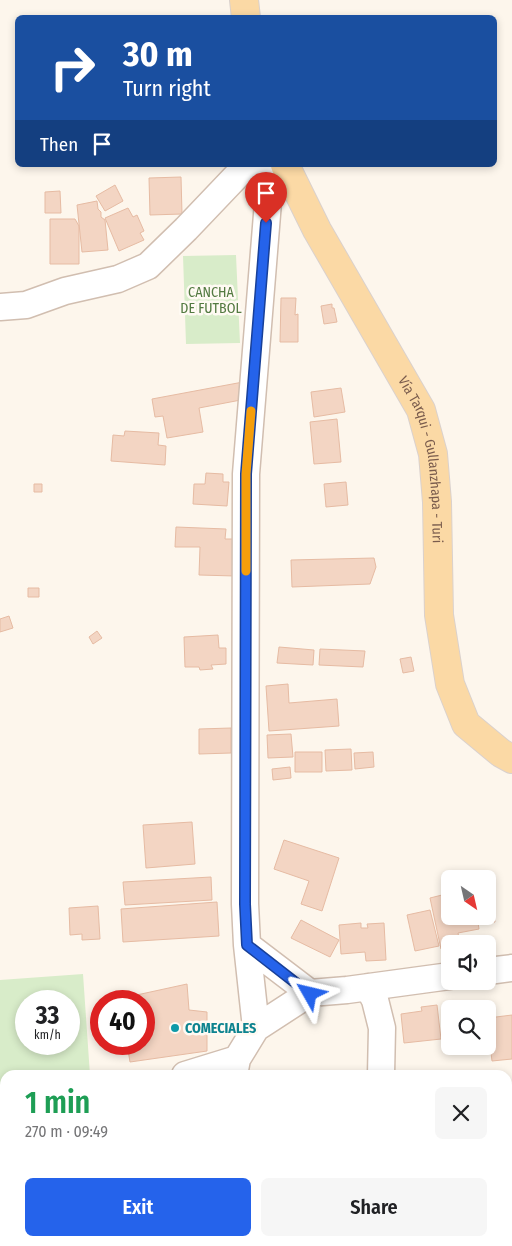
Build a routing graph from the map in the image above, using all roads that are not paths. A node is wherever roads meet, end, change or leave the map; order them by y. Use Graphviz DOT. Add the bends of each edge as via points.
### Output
graph roads {
  1 [pos="244,0"];
  2 [pos="246,15"];
  3 [pos="244,167"];
  4 [pos="271,167"];
  5 [pos="286,167"];
  6 [pos="0,307"];
  7 [pos="512,760"];
  8 [pos="247,945"];
  9 [pos="512,968"];
  10 [pos="496,970"];
  11 [pos="441,977"];
  12 [pos="368,988"];
  13 [pos="310,994"];
  14 [pos="256,1028"];
  15 [pos="236,1067"];
  16 [pos="217,1070"];
  17 [pos="381,1070"];
  1 -- 2 [label="main road"];
  3 -- 6 [label="street" via="148,266 118,279 65,291 26,305"];
  4 -- 8 [label="street" via="246,474"];
  5 -- 7 [label="main road, Vía Tarqui - Gullanzhapa - Turi" via="317,230 421,410 433,454 438,502 439,615 450,684 466,724"];
  8 -- 13 [label="street"];
  8 -- 14 [label="street"];
  9 -- 10 [label="street"];
  11 -- 12 [label="street"];
  12 -- 13 [label="street"];
  12 -- 17 [label="street" via="375,1000 382,1028"];
  13 -- 14 [label="street"];
  14 -- 15 [label="street"];
  15 -- 16 [label="street"];
}
